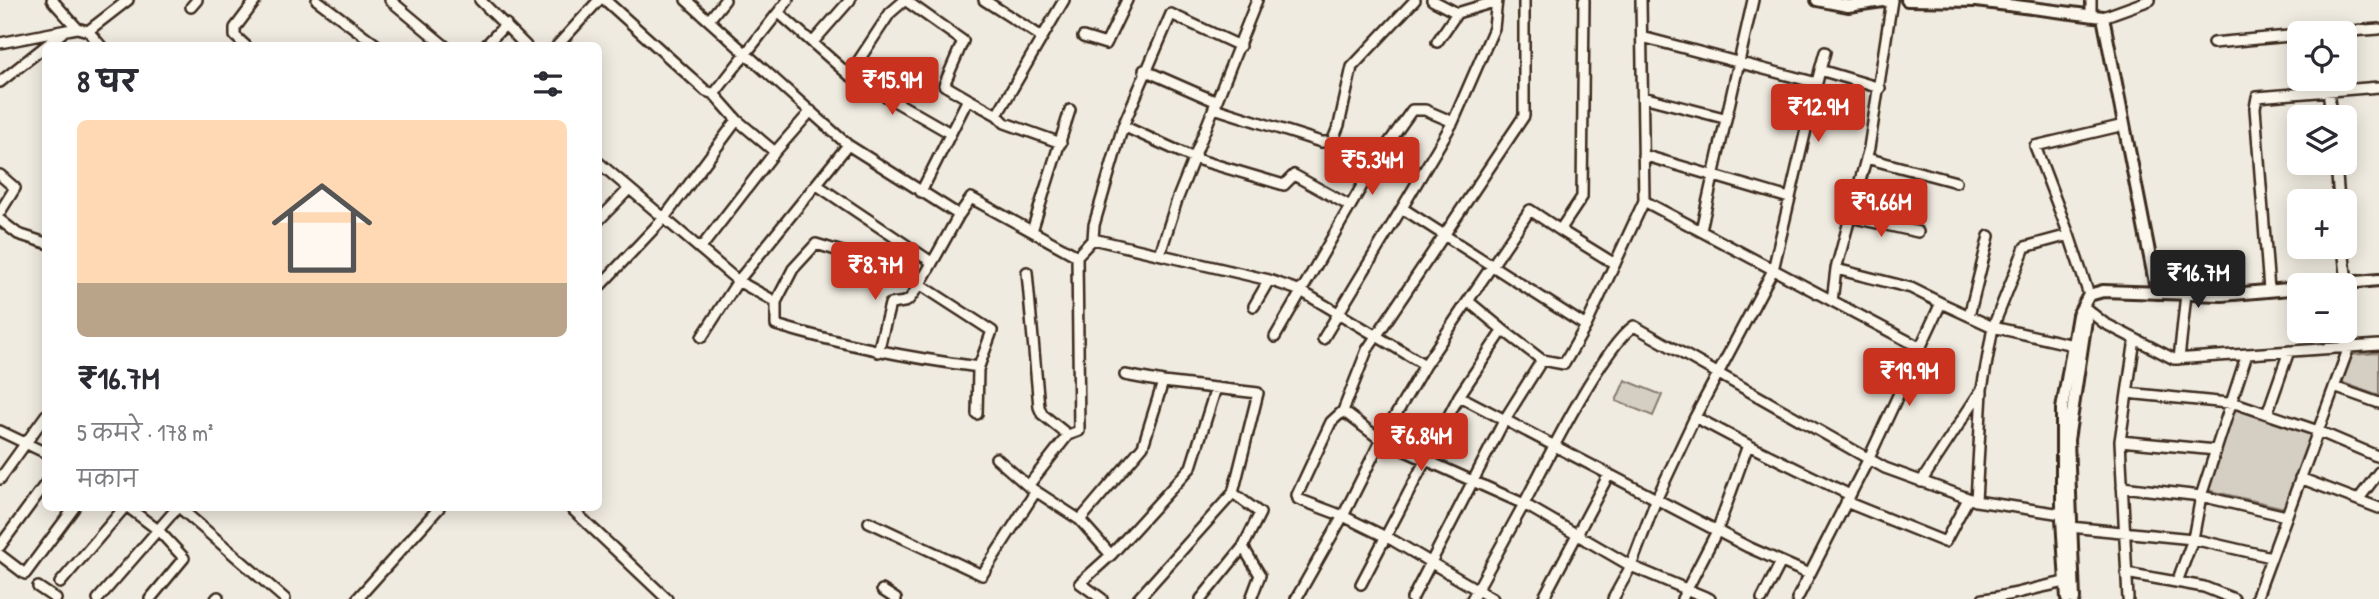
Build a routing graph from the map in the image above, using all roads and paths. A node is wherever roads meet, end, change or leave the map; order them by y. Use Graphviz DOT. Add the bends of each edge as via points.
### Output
graph roads {
  1 [pos="52,0"];
  2 [pos="128,0"];
  3 [pos="256,0"];
  4 [pos="317,0"];
  5 [pos="390,0"];
  6 [pos="480,0"];
  7 [pos="599,0"];
  8 [pos="605,0"];
  9 [pos="686,0"];
  10 [pos="725,0"];
  11 [pos="788,0"];
  12 [pos="850,0"];
  13 [pos="905,0"];
  14 [pos="984,0"];
  15 [pos="1064,0"];
  16 [pos="1127,0"];
  17 [pos="1257,0"];
  18 [pos="1415,0"];
  19 [pos="1432,0"];
  20 [pos="1524,0"];
  21 [pos="1584,0"];
  22 [pos="1641,0"];
  23 [pos="1753,0"];
  24 [pos="1817,0"];
  25 [pos="1891,0"];
  26 [pos="1907,0"];
  27 [pos="1939,0"];
  28 [pos="2091,0"];
  29 [pos="2151,0"];
  30 [pos="1495,1"];
  31 [pos="2027,4"];
  32 [pos="779,13"];
  33 [pos="1457,13"];
  34 [pos="2097,16"];
  35 [pos="709,20"];
  36 [pos="506,24"];
  37 [pos="77,28"];
  38 [pos="2379,29"];
  39 [pos="88,31"];
  40 [pos="2357,31"];
  41 [pos="62,33"];
  42 [pos="2287,36"];
  43 [pos="1042,37"];
  44 [pos="1083,37"];
  45 [pos="1642,37"];
  46 [pos="814,41"];
  47 [pos="51,42"];
  48 [pos="98,42"];
  49 [pos="241,42"];
  50 [pos="373,42"];
  51 [pos="440,42"];
  52 [pos="489,42"];
  53 [pos="522,42"];
  54 [pos="561,42"];
  55 [pos="0,43"];
  56 [pos="1437,43"];
  57 [pos="2213,43"];
  58 [pos="1240,46"];
  59 [pos="42,49"];
  60 [pos="745,52"];
  61 [pos="1825,52"];
  62 [pos="1739,61"];
  63 [pos="1144,70"];
  64 [pos="1820,70"];
  65 [pos="849,75"];
  66 [pos="0,82"];
  67 [pos="1817,83"];
  68 [pos="2379,87"];
  69 [pos="1880,88"];
  70 [pos="2329,92"];
  71 [pos="714,94"];
  72 [pos="1643,97"];
  73 [pos="968,99"];
  74 [pos="1216,105"];
  75 [pos="2330,105"];
  76 [pos="1070,110"];
  77 [pos="811,111"];
  78 [pos="997,115"];
  79 [pos="1724,118"];
  80 [pos="737,120"];
  81 [pos="1453,122"];
  82 [pos="2124,125"];
  83 [pos="1123,126"];
  84 [pos="950,133"];
  85 [pos="1061,143"];
  86 [pos="848,145"];
  87 [pos="775,152"];
  88 [pos="1643,155"];
  89 [pos="1194,158"];
  90 [pos="1866,158"];
  91 [pos="602,166"];
  92 [pos="1712,173"];
  93 [pos="0,175"];
  94 [pos="1956,183"];
  95 [pos="817,185"];
  96 [pos="628,189"];
  97 [pos="921,192"];
  98 [pos="1789,198"];
  99 [pos="1644,201"];
  100 [pos="1350,206"];
  101 [pos="1402,208"];
  102 [pos="0,212"];
  103 [pos="960,215"];
  104 [pos="602,217"];
  105 [pos="1850,217"];
  106 [pos="664,218"];
  107 [pos="0,220"];
  108 [pos="1560,230"];
  109 [pos="1701,230"];
  110 [pos="1032,231"];
  111 [pos="1918,232"];
  112 [pos="1444,234"];
  113 [pos="2069,235"];
  114 [pos="1989,236"];
  115 [pos="1093,239"];
  116 [pos="42,240"];
  117 [pos="700,248"];
  118 [pos="1160,254"];
  119 [pos="1077,256"];
  120 [pos="930,261"];
  121 [pos="882,264"];
  122 [pos="1615,264"];
  123 [pos="1496,265"];
  124 [pos="1836,268"];
  125 [pos="1773,270"];
  126 [pos="1027,272"];
  127 [pos="1269,280"];
  128 [pos="2379,280"];
  129 [pos="738,281"];
  130 [pos="2357,282"];
  131 [pos="602,284"];
  132 [pos="921,285"];
  133 [pos="2287,289"];
  134 [pos="2269,290"];
  135 [pos="1301,291"];
  136 [pos="2157,293"];
  137 [pos="2186,294"];
  138 [pos="2089,295"];
  139 [pos="1832,301"];
  140 [pos="776,302"];
  141 [pos="1468,302"];
  142 [pos="1941,303"];
  143 [pos="1254,306"];
  144 [pos="2084,307"];
  145 [pos="1339,312"];
  146 [pos="1969,316"];
  147 [pos="1586,326"];
  148 [pos="1993,327"];
  149 [pos="1503,330"];
  150 [pos="1377,336"];
  151 [pos="702,337"];
  152 [pos="1275,337"];
  153 [pos="1323,339"];
  154 [pos="2135,339"];
  155 [pos="2073,345"];
  156 [pos="2379,345"];
  157 [pos="2349,347"];
  158 [pos="1921,348"];
  159 [pos="878,352"];
  160 [pos="2289,352"];
  161 [pos="2247,354"];
  162 [pos="2179,359"];
  163 [pos="1542,360"];
  164 [pos="1425,365"];
  165 [pos="979,367"];
  166 [pos="1718,373"];
  167 [pos="1125,374"];
  168 [pos="1163,382"];
  169 [pos="2334,387"];
  170 [pos="1216,388"];
  171 [pos="1982,390"];
  172 [pos="2127,393"];
  173 [pos="1459,396"];
  174 [pos="2231,403"];
  175 [pos="2379,403"];
  176 [pos="1343,411"];
  177 [pos="2267,414"];
  178 [pos="977,415"];
  179 [pos="1695,417"];
  180 [pos="1505,419"];
  181 [pos="42,421"];
  182 [pos="0,431"];
  183 [pos="2318,431"];
  184 [pos="1068,435"];
  185 [pos="1381,440"];
  186 [pos="2120,441"];
  187 [pos="25,444"];
  188 [pos="1555,445"];
  189 [pos="1748,445"];
  190 [pos="2216,450"];
  191 [pos="42,451"];
  192 [pos="2379,457"];
  193 [pos="996,458"];
  194 [pos="1425,458"];
  195 [pos="1868,460"];
  196 [pos="2379,472"];
  197 [pos="1609,474"];
  198 [pos="2300,478"];
  199 [pos="0,479"];
  200 [pos="1474,481"];
  201 [pos="1921,482"];
  202 [pos="2122,487"];
  203 [pos="42,488"];
  204 [pos="1032,488"];
  205 [pos="1233,493"];
  206 [pos="2201,496"];
  207 [pos="1848,499"];
  208 [pos="1656,500"];
  209 [pos="1972,500"];
  210 [pos="2358,500"];
  211 [pos="1524,504"];
  212 [pos="2379,508"];
  213 [pos="72,511"];
  214 [pos="124,511"];
  215 [pos="131,511"];
  216 [pos="175,511"];
  217 [pos="182,511"];
  218 [pos="436,511"];
  219 [pos="574,511"];
  220 [pos="2062,514"];
  221 [pos="1343,516"];
  222 [pos="2286,516"];
  223 [pos="1080,520"];
  224 [pos="869,522"];
  225 [pos="2070,527"];
  226 [pos="158,530"];
  227 [pos="1717,531"];
  228 [pos="2124,531"];
  229 [pos="1385,536"];
  230 [pos="1578,536"];
  231 [pos="2193,539"];
  232 [pos="0,546"];
  233 [pos="1242,547"];
  234 [pos="0,555"];
  235 [pos="1111,555"];
  236 [pos="2271,557"];
  237 [pos="1782,562"];
  238 [pos="1432,563"];
  239 [pos="1631,566"];
  240 [pos="2126,573"];
  241 [pos="1809,574"];
  242 [pos="2066,582"];
  243 [pos="2177,582"];
  244 [pos="60,583"];
  245 [pos="1361,584"];
  246 [pos="38,587"];
  247 [pos="882,590"];
  248 [pos="1477,590"];
  249 [pos="1687,590"];
  250 [pos="2005,598"];
  251 [pos="56,599"];
  252 [pos="98,599"];
  253 [pos="150,599"];
  254 [pos="285,599"];
  255 [pos="358,599"];
  256 [pos="667,599"];
  257 [pos="896,599"];
  258 [pos="1102,599"];
  259 [pos="1138,599"];
  260 [pos="1201,599"];
  261 [pos="1251,599"];
  262 [pos="1296,599"];
  263 [pos="1412,599"];
  264 [pos="1472,599"];
  265 [pos="1493,599"];
  266 [pos="1543,599"];
  267 [pos="1613,599"];
  268 [pos="1682,599"];
  269 [pos="1710,599"];
  270 [pos="1762,599"];
  271 [pos="1797,599"];
  272 [pos="1983,599"];
  273 [pos="2067,599"];
  274 [pos="2074,599"];
  275 [pos="2128,599"];
  276 [pos="2234,599"];
  277 [pos="2256,599"];
  1 -- 37 [label="street"];
  2 -- 39 [label="street"];
  3 -- 49 [label="street" via="234,28 234,36"];
  4 -- 50 [label="street"];
  5 -- 51 [label="street"];
  6 -- 36 [label="street"];
  7 -- 54 [label="street"];
  8 -- 71 [label="street"];
  9 -- 35 [label="street"];
  10 -- 35 [label="street"];
  11 -- 32 [label="street"];
  12 -- 46 [label="street"];
  13 -- 65 [label="street" via="890,13"];
  13 -- 73 [label="street" via="963,41 944,85"];
  14 -- 43 [label="street"];
  15 -- 43 [label="street"];
  16 -- 44 [label="street" via="1106,44"];
  17 -- 58 [label="street"];
  18 -- 74 [label="street" via="1352,66 1332,142"];
  19 -- 33 [label="street"];
  20 -- 112 [label="street" via="1524,116"];
  21 -- 108 [label="street" via="1582,197"];
  22 -- 45 [label="street"];
  23 -- 62 [label="street"];
  24 -- 25 [label="street" via="1848,6"];
  25 -- 69 [label="street"];
  26 -- 27 [label="street"];
  27 -- 31 [label="street"];
  28 -- 34 [label="street"];
  29 -- 34 [label="street"];
  30 -- 33 [label="street"];
  30 -- 81 [label="street" via="1494,28"];
  31 -- 34 [label="street"];
  32 -- 46 [label="street"];
  32 -- 60 [label="street"];
  33 -- 56 [label="street"];
  34 -- 82 [label="street"];
  35 -- 60 [label="street"];
  36 -- 52 [label="street"];
  36 -- 53 [label="street"];
  37 -- 39 [label="street"];
  37 -- 41 [label="street"];
  38 -- 40 [label="street"];
  39 -- 48 [label="street"];
  41 -- 47 [label="street"];
  41 -- 55 [label="street"];
  42 -- 57 [label="street"];
  43 -- 78 [label="street"];
  45 -- 62 [label="street"];
  45 -- 72 [label="street"];
  46 -- 65 [label="street"];
  58 -- 63 [label="street" via="1171,14"];
  58 -- 74 [label="street"];
  59 -- 66 [label="street"];
  60 -- 71 [label="street"];
  60 -- 77 [label="street"];
  61 -- 64 [label="street"];
  62 -- 67 [label="street"];
  62 -- 79 [label="street"];
  63 -- 74 [label="street"];
  63 -- 83 [label="street"];
  64 -- 67 [label="street"];
  64 -- 69 [label="street"];
  65 -- 84 [label="street"];
  67 -- 98 [label="street"];
  68 -- 70 [label="street"];
  69 -- 90 [label="street"];
  70 -- 75 [label="street"];
  70 -- 134 [label="street" via="2257,97"];
  71 -- 80 [label="street"];
  72 -- 79 [label="street"];
  72 -- 88 [label="street"];
  73 -- 78 [label="street"];
  73 -- 84 [label="street"];
  74 -- 89 [label="street"];
  76 -- 85 [label="street"];
  77 -- 86 [label="street"];
  77 -- 87 [label="street"];
  78 -- 85 [label="street" via="1005,123"];
  79 -- 92 [label="street"];
  80 -- 87 [label="street"];
  80 -- 106 [label="street"];
  81 -- 100 [label="street" via="1425,110 1412,110"];
  81 -- 101 [label="street"];
  82 -- 113 [label="street" via="2035,146"];
  82 -- 136 [label="street"];
  83 -- 89 [label="street"];
  83 -- 115 [label="street"];
  84 -- 97 [label="street"];
  85 -- 110 [label="street"];
  86 -- 95 [label="street"];
  86 -- 97 [label="street"];
  87 -- 117 [label="street"];
  88 -- 92 [label="street"];
  88 -- 99 [label="street"];
  89 -- 100 [label="street" via="1284,185 1294,175"];
  89 -- 118 [label="street"];
  90 -- 94 [label="street"];
  90 -- 105 [label="street"];
  91 -- 96 [label="street"];
  92 -- 98 [label="street"];
  92 -- 109 [label="street"];
  93 -- 102 [label="street" via="15,188"];
  95 -- 120 [label="street"];
  95 -- 129 [label="street"];
  96 -- 104 [label="street"];
  96 -- 106 [label="street"];
  97 -- 103 [label="street"];
  98 -- 125 [label="street"];
  99 -- 109 [label="street"];
  99 -- 122 [label="street"];
  100 -- 135 [label="street"];
  101 -- 112 [label="street"];
  101 -- 145 [label="street"];
  103 -- 110 [label="street" via="971,198"];
  103 -- 120 [label="street"];
  105 -- 111 [label="street"];
  105 -- 124 [label="street"];
  106 -- 117 [label="street"];
  106 -- 131 [label="street"];
  107 -- 116 [label="street" via="18,234"];
  108 -- 122 [label="street"];
  108 -- 123 [label="street" via="1530,210"];
  109 -- 125 [label="street"];
  110 -- 119 [label="street"];
  112 -- 123 [label="street"];
  112 -- 150 [label="street"];
  113 -- 138 [label="street"];
  113 -- 148 [label="street" via="2025,247"];
  114 -- 146 [label="street"];
  115 -- 118 [label="street"];
  115 -- 119 [label="street"];
  117 -- 129 [label="street"];
  118 -- 127 [label="street"];
  119 -- 184 [label="street" via="1079,430"];
  120 -- 132 [label="street"];
  121 -- 140 [label="street" via="816,244 793,269"];
  122 -- 147 [label="street"];
  123 -- 141 [label="street"];
  123 -- 147 [label="street"];
  124 -- 139 [label="street"];
  124 -- 142 [label="street" via="1911,288"];
  125 -- 139 [label="street"];
  125 -- 166 [label="street"];
  126 -- 184 [label="street" via="1039,407"];
  127 -- 135 [label="street"];
  127 -- 143 [label="street"];
  128 -- 130 [label="street"];
  129 -- 140 [label="street"];
  129 -- 151 [label="street"];
  132 -- 159 [label="street" via="907,301 890,304"];
  132 -- 165 [label="street" via="992,331"];
  133 -- 134 [label="street"];
  134 -- 137 [label="street"];
  135 -- 145 [label="street"];
  135 -- 152 [label="street"];
  136 -- 137 [label="street"];
  136 -- 138 [label="street" via="2103,291"];
  137 -- 162 [label="street"];
  138 -- 144 [label="street"];
  139 -- 158 [label="street"];
  140 -- 159 [label="street" via="776,325"];
  141 -- 149 [label="street"];
  141 -- 164 [label="street"];
  142 -- 146 [label="street"];
  142 -- 158 [label="street"];
  144 -- 154 [label="street"];
  144 -- 155 [label="street" via="2078,315"];
  144 -- 225 [label="street" via="2086,320 2068,439"];
  145 -- 150 [label="street"];
  145 -- 153 [label="street"];
  146 -- 148 [label="street"];
  147 -- 163 [label="street" via="1564,364"];
  148 -- 155 [label="street"];
  148 -- 171 [label="street"];
  149 -- 163 [label="street"];
  149 -- 173 [label="street"];
  150 -- 164 [label="street"];
  150 -- 176 [label="street"];
  154 -- 162 [label="street"];
  154 -- 172 [label="street"];
  155 -- 220 [label="street" via="2062,409"];
  156 -- 157 [label="street"];
  157 -- 160 [label="street"];
  157 -- 169 [label="street"];
  158 -- 195 [label="street"];
  159 -- 165 [label="street"];
  160 -- 161 [label="street"];
  160 -- 177 [label="street"];
  161 -- 162 [label="street"];
  161 -- 174 [label="street"];
  163 -- 180 [label="street"];
  164 -- 185 [label="street"];
  165 -- 178 [label="street"];
  166 -- 179 [label="street"];
  166 -- 188 [label="street" via="1634,326 1617,343"];
  166 -- 195 [label="street"];
  167 -- 168 [label="street"];
  168 -- 170 [label="street"];
  168 -- 223 [label="street" via="1143,446"];
  169 -- 175 [label="street"];
  169 -- 183 [label="street"];
  170 -- 205 [label="street" via="1258,393"];
  170 -- 235 [label="street" via="1191,467"];
  171 -- 201 [label="street"];
  171 -- 209 [label="street"];
  172 -- 174 [label="street"];
  172 -- 186 [label="street"];
  173 -- 180 [label="street"];
  173 -- 194 [label="street"];
  174 -- 177 [label="street"];
  174 -- 190 [label="street"];
  176 -- 185 [label="street"];
  176 -- 221 [label="street" via="1331,422 1297,495 1304,504"];
  177 -- 183 [label="street"];
  179 -- 189 [label="street"];
  179 -- 208 [label="street"];
  180 -- 188 [label="street"];
  180 -- 200 [label="street"];
  181 -- 187 [label="street"];
  182 -- 187 [label="street"];
  183 -- 192 [label="street"];
  183 -- 198 [label="street"];
  184 -- 204 [label="street"];
  185 -- 194 [label="street"];
  185 -- 221 [label="street"];
  186 -- 190 [label="street"];
  186 -- 202 [label="street"];
  187 -- 191 [label="street"];
  187 -- 199 [label="street"];
  188 -- 197 [label="street"];
  188 -- 211 [label="street"];
  189 -- 207 [label="street"];
  189 -- 227 [label="street"];
  190 -- 206 [label="street"];
  193 -- 204 [label="street"];
  194 -- 200 [label="street"];
  194 -- 229 [label="street"];
  195 -- 201 [label="street"];
  195 -- 207 [label="street"];
  196 -- 210 [label="street"];
  197 -- 208 [label="street"];
  197 -- 230 [label="street"];
  198 -- 210 [label="street"];
  198 -- 222 [label="street"];
  200 -- 211 [label="street"];
  200 -- 238 [label="street"];
  201 -- 209 [label="street"];
  202 -- 206 [label="street"];
  202 -- 228 [label="street"];
  203 -- 232 [label="street"];
  204 -- 223 [label="street"];
  204 -- 224 [label="street" via="982,575"];
  205 -- 233 [label="street" via="1260,513"];
  205 -- 259 [label="street"];
  206 -- 222 [label="street"];
  206 -- 231 [label="street"];
  207 -- 209 [label="street" via="1945,542"];
  207 -- 241 [label="street"];
  208 -- 227 [label="street"];
  208 -- 239 [label="street"];
  209 -- 220 [label="street"];
  210 -- 212 [label="street"];
  211 -- 230 [label="street"];
  211 -- 248 [label="street"];
  213 -- 234 [label="street" via="25,574"];
  214 -- 244 [label="street"];
  215 -- 226 [label="street"];
  216 -- 226 [label="street"];
  217 -- 254 [label="street"];
  218 -- 255 [label="street"];
  219 -- 256 [label="street"];
  220 -- 242 [label="street"];
  221 -- 229 [label="street"];
  221 -- 262 [label="street"];
  222 -- 236 [label="street"];
  223 -- 235 [label="street"];
  225 -- 228 [label="street"];
  225 -- 274 [label="street"];
  226 -- 252 [label="street"];
  226 -- 253 [label="street" via="184,558"];
  227 -- 237 [label="street"];
  227 -- 249 [label="street"];
  228 -- 231 [label="street"];
  228 -- 240 [label="street"];
  229 -- 238 [label="street"];
  229 -- 245 [label="street"];
  230 -- 239 [label="street"];
  230 -- 266 [label="street"];
  231 -- 236 [label="street"];
  231 -- 243 [label="street"];
  233 -- 260 [label="street"];
  233 -- 261 [label="street" via="1260,575"];
  235 -- 258 [label="street" via="1080,583"];
  236 -- 277 [label="street"];
  237 -- 241 [label="street"];
  237 -- 270 [label="street"];
  238 -- 248 [label="street"];
  238 -- 263 [label="street"];
  239 -- 249 [label="street"];
  239 -- 267 [label="street"];
  240 -- 243 [label="street"];
  240 -- 275 [label="street"];
  241 -- 271 [label="street"];
  242 -- 250 [label="street"];
  242 -- 273 [label="street"];
  243 -- 276 [label="street"];
  246 -- 251 [label="street"];
  247 -- 257 [label="street"];
  248 -- 264 [label="street"];
  248 -- 265 [label="street"];
  249 -- 268 [label="street"];
  249 -- 269 [label="street"];
  250 -- 272 [label="street"];
}
